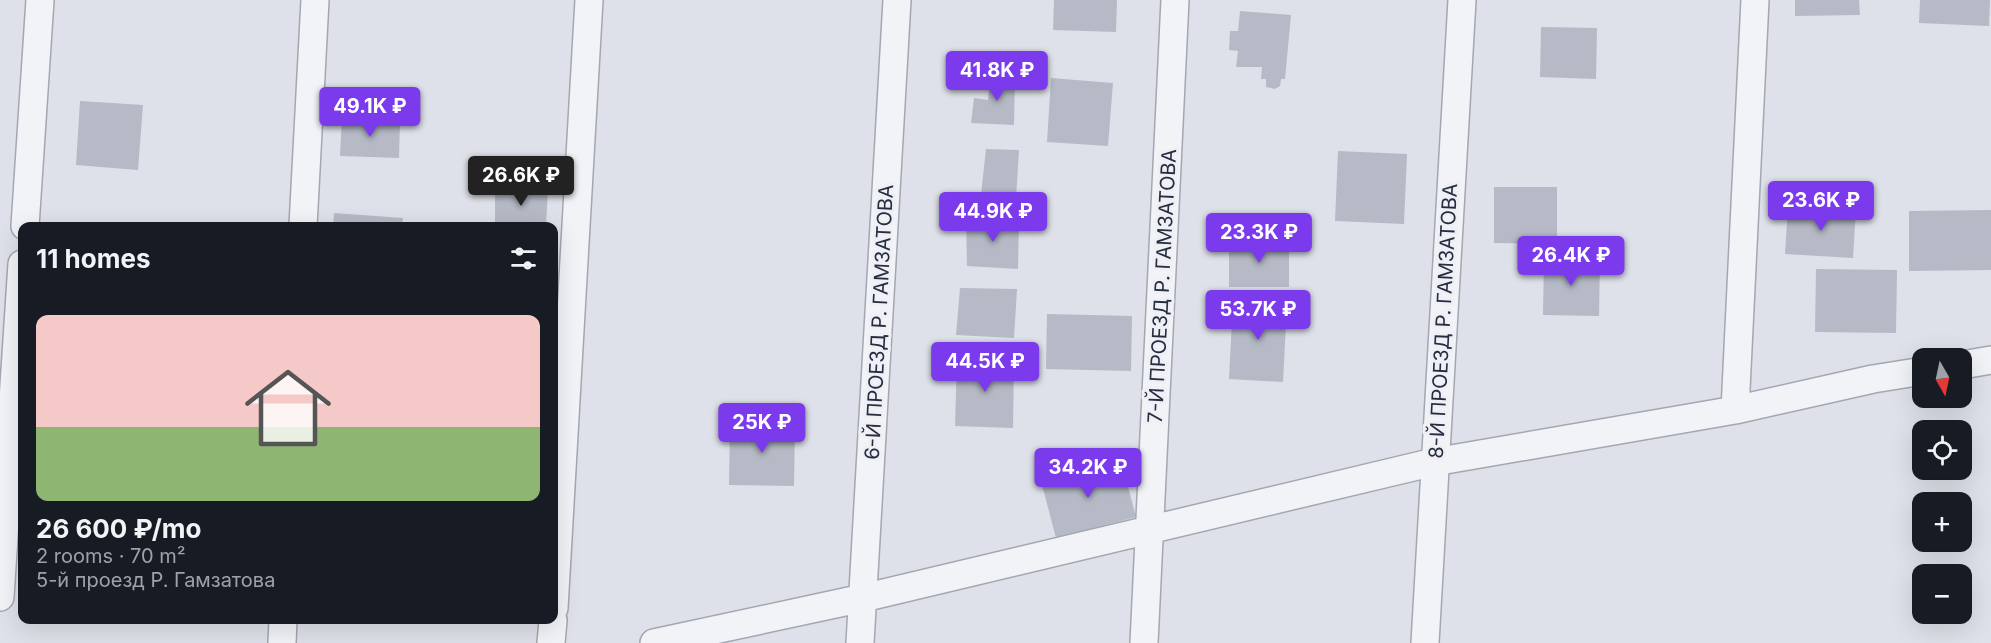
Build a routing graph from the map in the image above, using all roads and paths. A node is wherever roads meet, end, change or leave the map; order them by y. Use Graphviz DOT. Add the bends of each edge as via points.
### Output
graph roads {
  1 [pos="40,0"];
  2 [pos="315,0"];
  3 [pos="589,0"];
  4 [pos="897,0"];
  5 [pos="1175,0"];
  6 [pos="1462,0"];
  7 [pos="1755,0"];
  8 [pos="25,222"];
  9 [pos="303,222"];
  10 [pos="18,325"];
  11 [pos="1991,360"];
  12 [pos="1972,363"];
  13 [pos="1912,373"];
  14 [pos="1736,410"];
  15 [pos="1434,462"];
  16 [pos="1150,530"];
  17 [pos="558,539"];
  18 [pos="0,597"];
  19 [pos="863,598"];
  20 [pos="283,624"];
  21 [pos="553,624"];
  22 [pos="282,643"];
  23 [pos="552,643"];
  24 [pos="654,643"];
  25 [pos="860,643"];
  26 [pos="1144,643"];
  27 [pos="1425,643"];
  1 -- 8 [label="street"];
  2 -- 9 [label="street"];
  3 -- 17 [label="street"];
  4 -- 19 [label="street, 6-Й ПРОЕЗД Р. ГАМЗАТОВА"];
  5 -- 16 [label="street, 7-Й ПРОЕЗД Р. ГАМЗАТОВА"];
  6 -- 15 [label="street, 8-Й ПРОЕЗД Р. ГАМЗАТОВА"];
  7 -- 14 [label="street"];
  10 -- 18 [label="street"];
  11 -- 12 [label="street"];
  13 -- 14 [label="street"];
  14 -- 15 [label="street"];
  15 -- 16 [label="street"];
  15 -- 27 [label="street, 8-Й ПРОЕЗД Р. ГАМЗАТОВА"];
  16 -- 19 [label="street"];
  16 -- 26 [label="street, 7-Й ПРОЕЗД Р. ГАМЗАТОВА"];
  19 -- 24 [label="street"];
  19 -- 25 [label="street, 6-Й ПРОЕЗД Р. ГАМЗАТОВА"];
  20 -- 22 [label="street"];
  21 -- 23 [label="street"];
}
